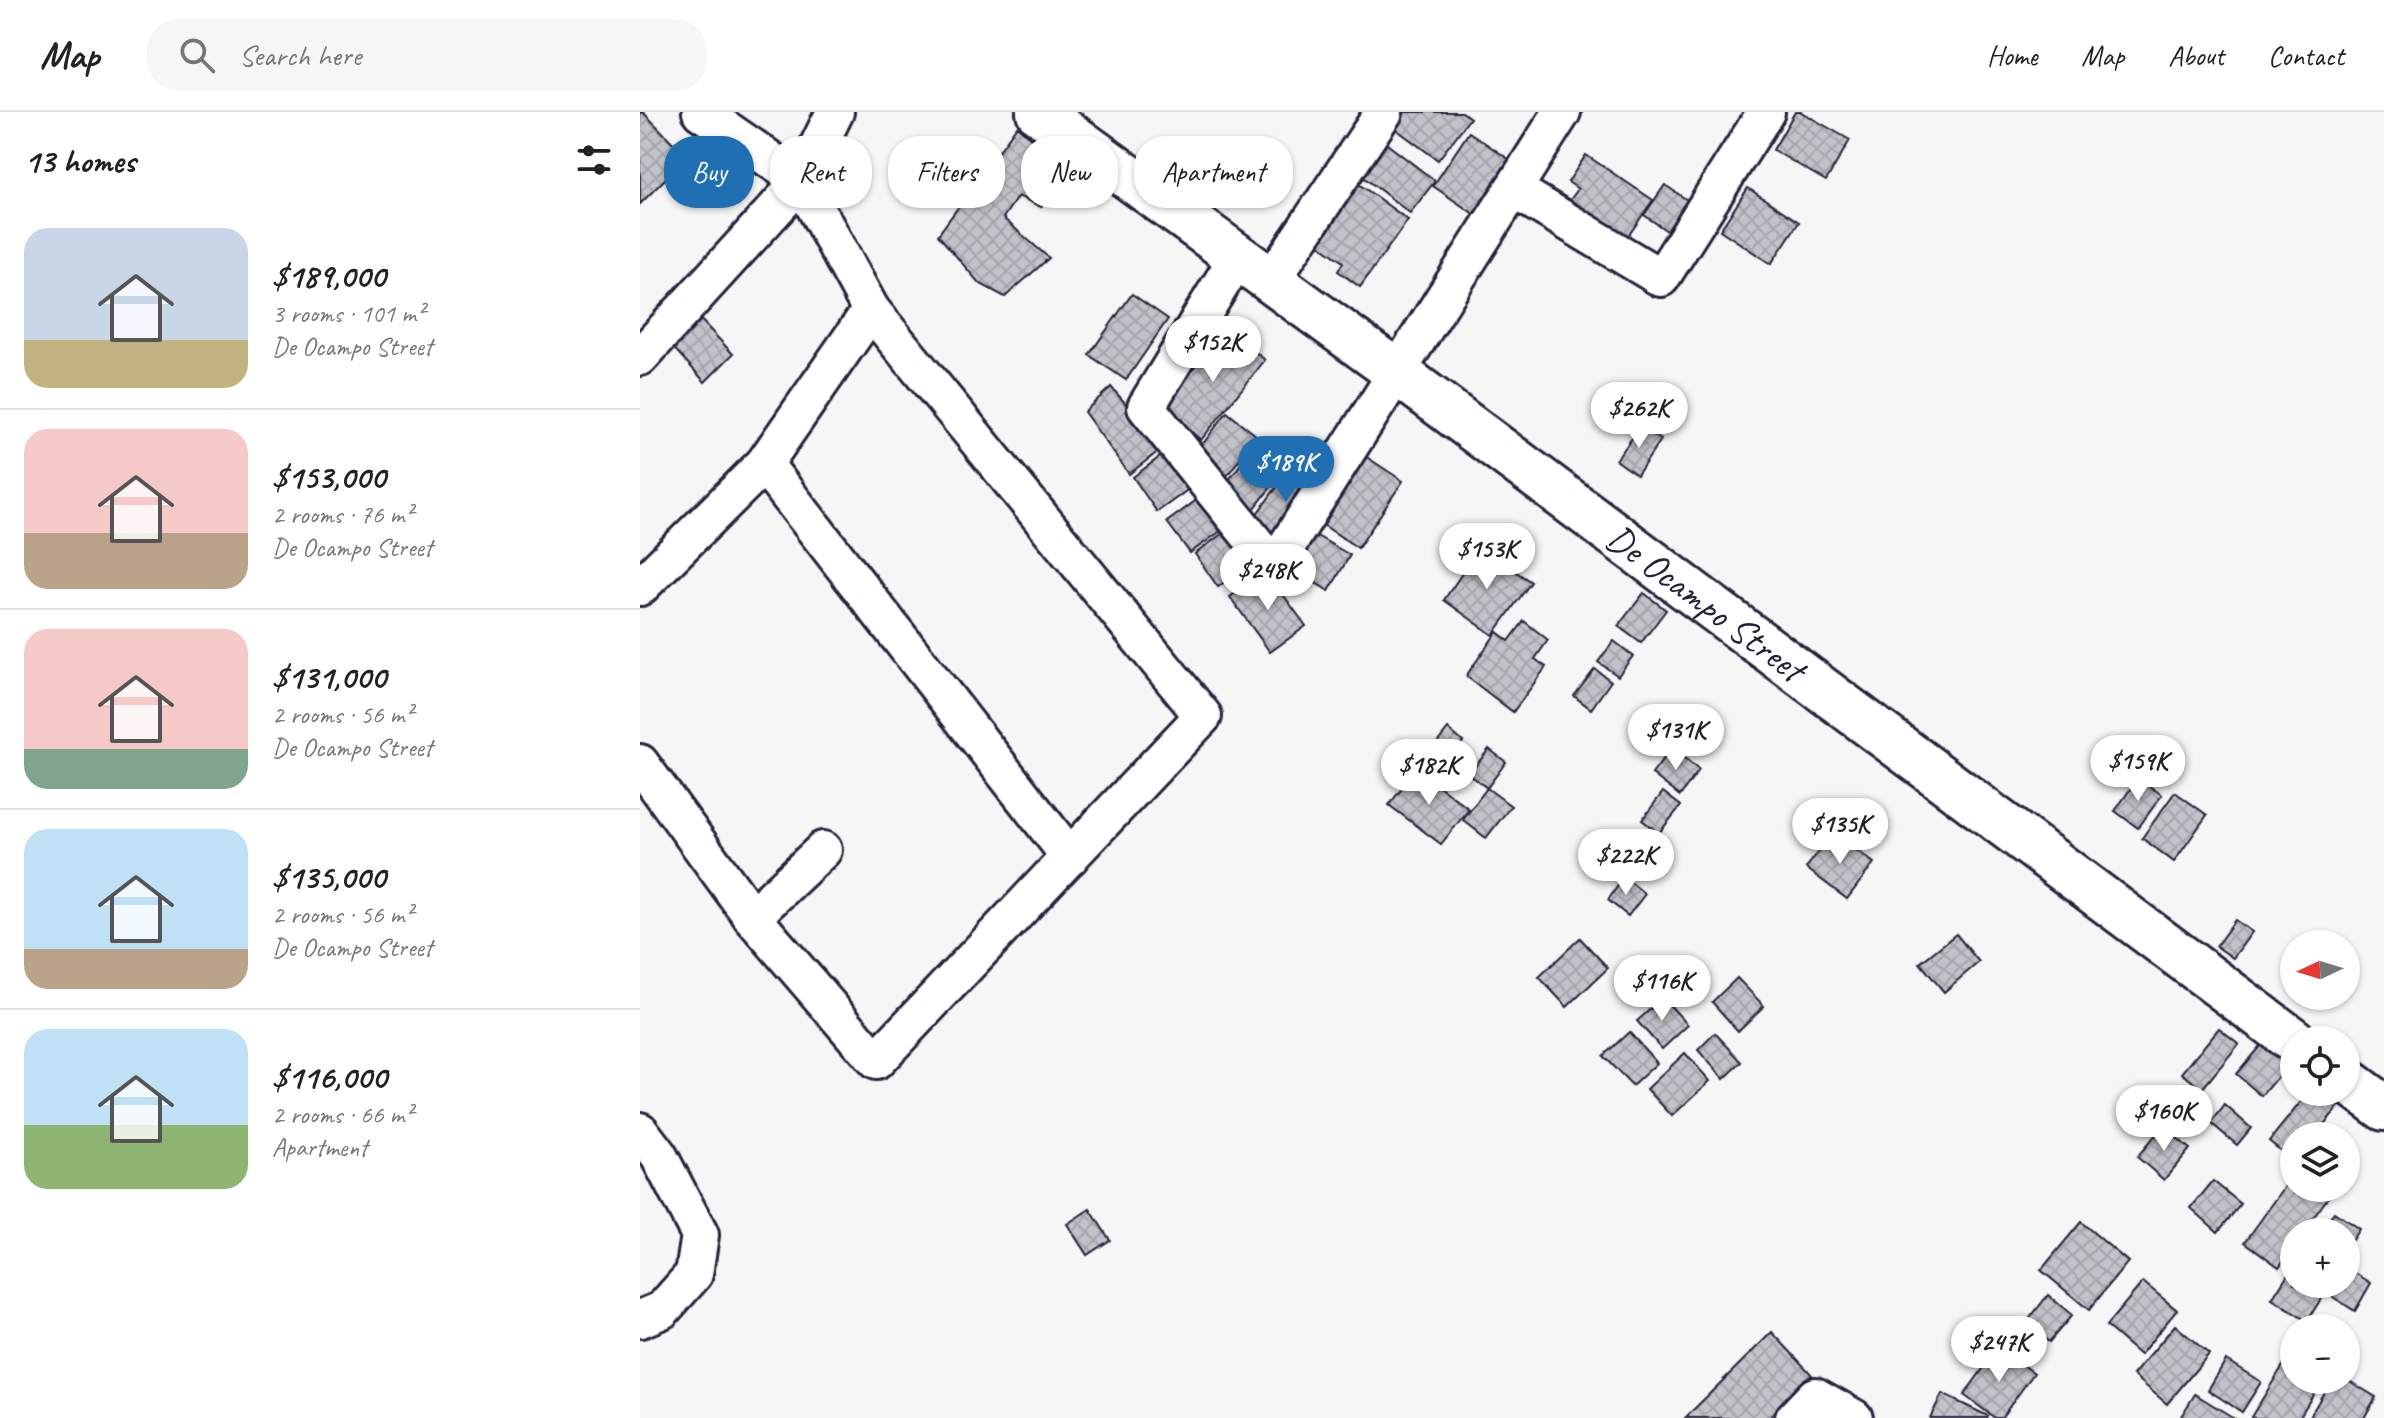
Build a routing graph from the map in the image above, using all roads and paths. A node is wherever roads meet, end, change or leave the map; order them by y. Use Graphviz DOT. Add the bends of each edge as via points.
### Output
graph roads {
  1 [pos="701,112"];
  2 [pos="835,112"];
  3 [pos="1039,112"];
  4 [pos="1384,112"];
  5 [pos="1562,112"];
  6 [pos="1766,112"];
  7 [pos="823,136"];
  8 [pos="770,160"];
  9 [pos="1513,189"];
  10 [pos="775,208"];
  11 [pos="816,208"];
  12 [pos="1253,270"];
  13 [pos="871,310"];
  14 [pos="646,341"];
  15 [pos="1395,371"];
  16 [pos="764,464"];
  17 [pos="640,587"];
  18 [pos="640,763"];
  19 [pos="823,850"];
  20 [pos="1070,857"];
  21 [pos="752,917"];
  22 [pos="2280,1031"];
  23 [pos="2360,1090"];
  24 [pos="2384,1108"];
  25 [pos="640,1131"];
  26 [pos="640,1319"];
  27 [pos="1794,1418"];
  28 [pos="1854,1418"];
  1 -- 8 [label="street"];
  2 -- 7 [label="street"];
  3 -- 12 [label="street, De Ocampo Street"];
  4 -- 12 [label="street"];
  5 -- 9 [label="street"];
  6 -- 9 [label="street" via="1661,278"];
  9 -- 15 [label="street"];
  10 -- 14 [label="street"];
  11 -- 13 [label="street"];
  12 -- 15 [label="street, De Ocampo Street"];
  12 -- 15 [label="street" via="1146,407 1274,566"];
  13 -- 16 [label="street"];
  13 -- 20 [label="street" via="1203,716"];
  15 -- 22 [label="street, De Ocampo Street"];
  16 -- 17 [label="street"];
  16 -- 20 [label="street"];
  18 -- 21 [label="street"];
  19 -- 21 [label="street"];
  20 -- 21 [label="street" via="876,1061"];
  23 -- 24 [label="street"];
  25 -- 26 [label="street" via="700,1235 694,1274 662,1310"];
  27 -- 28 [label="street" via="1815,1396"];
}
